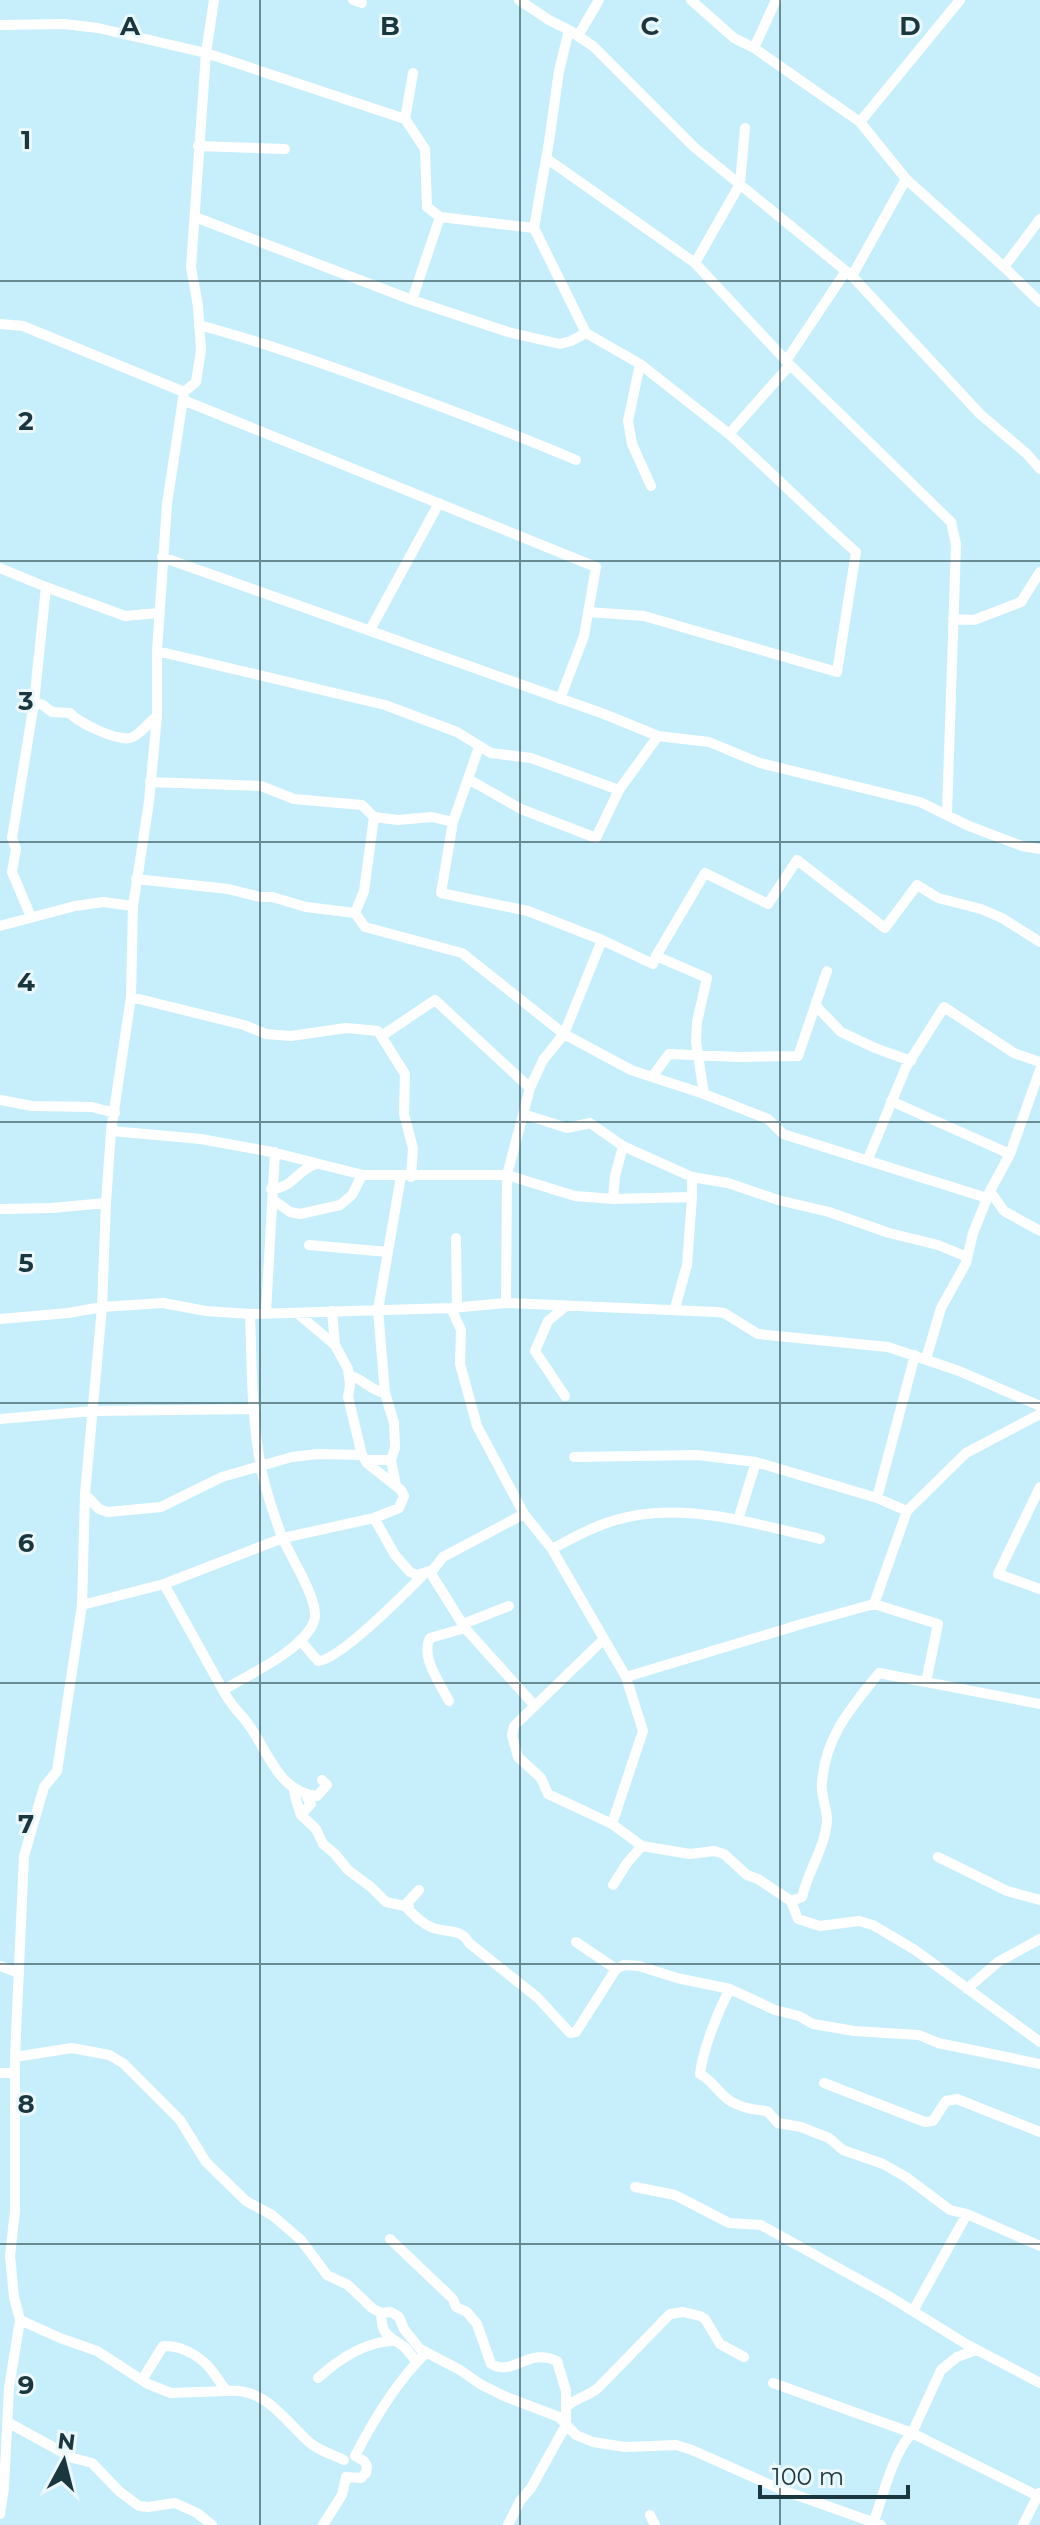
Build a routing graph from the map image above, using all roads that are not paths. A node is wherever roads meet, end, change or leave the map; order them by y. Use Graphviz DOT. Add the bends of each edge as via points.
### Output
graph roads {
  1 [pos="214,0"];
  2 [pos="519,0"];
  3 [pos="599,0"];
  4 [pos="691,0"];
  5 [pos="776,0"];
  6 [pos="960,0"];
  7 [pos="0,25"];
  8 [pos="574,33"];
  9 [pos="754,48"];
  10 [pos="206,53"];
  11 [pos="413,73"];
  12 [pos="405,119"];
  13 [pos="860,122"];
  14 [pos="745,128"];
  15 [pos="198,146"];
  16 [pos="285,149"];
  17 [pos="546,158"];
  18 [pos="906,179"];
  19 [pos="740,184"];
  20 [pos="195,217"];
  21 [pos="440,217"];
  22 [pos="1040,219"];
  23 [pos="534,228"];
  24 [pos="695,263"];
  25 [pos="1004,267"];
  26 [pos="849,273"];
  27 [pos="412,300"];
  28 [pos="1040,302"];
  29 [pos="0,324"];
  30 [pos="199,325"];
  31 [pos="586,333"];
  32 [pos="788,363"];
  33 [pos="640,364"];
  34 [pos="183,396"];
  35 [pos="729,434"];
  36 [pos="576,460"];
  37 [pos="1040,469"];
  38 [pos="651,486"];
  39 [pos="439,503"];
  40 [pos="162,557"];
  41 [pos="0,568"];
  42 [pos="1040,572"];
  43 [pos="46,587"];
  44 [pos="588,612"];
  45 [pos="159,613"];
  46 [pos="953,619"];
  47 [pos="370,630"];
  48 [pos="157,651"];
  49 [pos="560,699"];
  50 [pos="34,703"];
  51 [pos="157,716"];
  52 [pos="658,736"];
  53 [pos="479,747"];
  54 [pos="468,779"];
  55 [pos="150,782"];
  56 [pos="619,790"];
  57 [pos="947,814"];
  58 [pos="374,817"];
  59 [pos="453,822"];
  60 [pos="0,836"];
  61 [pos="12,838"];
  62 [pos="1040,849"];
  63 [pos="136,879"];
  64 [pos="133,906"];
  65 [pos="355,913"];
  66 [pos="31,917"];
  67 [pos="0,926"];
  68 [pos="602,940"];
  69 [pos="1040,942"];
  70 [pos="656,956"];
  71 [pos="827,971"];
  72 [pos="131,997"];
  73 [pos="816,1006"];
  74 [pos="564,1034"];
  75 [pos="383,1035"];
  76 [pos="698,1056"];
  77 [pos="911,1061"];
  78 [pos="1040,1062"];
  79 [pos="1040,1070"];
  80 [pos="652,1077"];
  81 [pos="530,1088"];
  82 [pos="704,1094"];
  83 [pos="0,1100"];
  84 [pos="891,1101"];
  85 [pos="115,1113"];
  86 [pos="523,1114"];
  87 [pos="111,1131"];
  88 [pos="623,1146"];
  89 [pos="275,1152"];
  90 [pos="1010,1154"];
  91 [pos="868,1159"];
  92 [pos="316,1164"];
  93 [pos="362,1175"];
  94 [pos="507,1175"];
  95 [pos="406,1176"];
  96 [pos="692,1177"];
  97 [pos="272,1194"];
  98 [pos="988,1194"];
  99 [pos="692,1197"];
  100 [pos="613,1199"];
  101 [pos="106,1203"];
  102 [pos="0,1209"];
  103 [pos="1040,1231"];
  104 [pos="456,1238"];
  105 [pos="309,1245"];
  106 [pos="388,1252"];
  107 [pos="967,1257"];
  108 [pos="506,1303"];
  109 [pos="566,1306"];
  110 [pos="102,1307"];
  111 [pos="454,1308"];
  112 [pos="675,1308"];
  113 [pos="378,1310"];
  114 [pos="332,1311"];
  115 [pos="266,1312"];
  116 [pos="296,1312"];
  117 [pos="250,1314"];
  118 [pos="0,1319"];
  119 [pos="335,1345"];
  120 [pos="920,1357"];
  121 [pos="349,1375"];
  122 [pos="385,1393"];
  123 [pos="565,1396"];
  124 [pos="1040,1406"];
  125 [pos="255,1409"];
  126 [pos="93,1411"];
  127 [pos="1040,1414"];
  128 [pos="0,1419"];
  129 [pos="364,1457"];
  130 [pos="574,1457"];
  131 [pos="391,1460"];
  132 [pos="756,1462"];
  133 [pos="261,1467"];
  134 [pos="396,1486"];
  135 [pos="1040,1487"];
  136 [pos="85,1494"];
  137 [pos="877,1498"];
  138 [pos="907,1511"];
  139 [pos="524,1514"];
  140 [pos="374,1518"];
  141 [pos="738,1520"];
  142 [pos="283,1538"];
  143 [pos="820,1539"];
  144 [pos="552,1549"];
  145 [pos="427,1573"];
  146 [pos="164,1584"];
  147 [pos="1040,1589"];
  148 [pos="874,1604"];
  149 [pos="82,1605"];
  150 [pos="509,1606"];
  151 [pos="464,1626"];
  152 [pos="604,1639"];
  153 [pos="300,1640"];
  154 [pos="626,1677"];
  155 [pos="926,1682"];
  156 [pos="223,1690"];
  157 [pos="449,1701"];
  158 [pos="1040,1704"];
  159 [pos="535,1706"];
  160 [pos="322,1780"];
  161 [pos="300,1792"];
  162 [pos="612,1824"];
  163 [pos="642,1846"];
  164 [pos="938,1857"];
  165 [pos="613,1885"];
  166 [pos="419,1890"];
  167 [pos="1040,1900"];
  168 [pos="791,1901"];
  169 [pos="406,1907"];
  170 [pos="1040,1939"];
  171 [pos="576,1942"];
  172 [pos="0,1966"];
  173 [pos="616,1969"];
  174 [pos="19,1973"];
  175 [pos="730,1989"];
  176 [pos="967,1989"];
  177 [pos="1040,2042"];
  178 [pos="15,2057"];
  179 [pos="1040,2064"];
  180 [pos="0,2073"];
  181 [pos="15,2073"];
  182 [pos="824,2083"];
  183 [pos="1040,2132"];
  184 [pos="635,2187"];
  185 [pos="967,2214"];
  186 [pos="390,2239"];
  187 [pos="1040,2246"];
  188 [pos="913,2311"];
  189 [pos="381,2313"];
  190 [pos="20,2320"];
  191 [pos="392,2341"];
  192 [pos="976,2350"];
  193 [pos="426,2353"];
  194 [pos="744,2357"];
  195 [pos="417,2362"];
  196 [pos="318,2378"];
  197 [pos="142,2380"];
  198 [pos="773,2383"];
  199 [pos="1040,2383"];
  200 [pos="228,2391"];
  201 [pos="567,2406"];
  202 [pos="9,2423"];
  203 [pos="566,2425"];
  204 [pos="912,2433"];
  205 [pos="350,2458"];
  206 [pos="346,2477"];
  207 [pos="1039,2494"];
  208 [pos="0,2514"];
  209 [pos="877,2524"];
  210 [pos="212,2525"];
  211 [pos="323,2525"];
  212 [pos="508,2525"];
  213 [pos="1023,2525"];
  1 -- 10 [label="street"];
  2 -- 8 [label="street"];
  3 -- 8 [label="street"];
  4 -- 9 [label="street" via="734,38"];
  5 -- 9 [label="street"];
  6 -- 13 [label="street"];
  7 -- 10 [label="street" via="98,28"];
  8 -- 17 [label="street" via="559,71"];
  8 -- 19 [label="street"];
  9 -- 13 [label="street"];
  10 -- 12 [label="street"];
  10 -- 15 [label="street"];
  11 -- 12 [label="street"];
  12 -- 21 [label="street" via="425,149 427,207"];
  13 -- 18 [label="street"];
  14 -- 19 [label="street"];
  15 -- 16 [label="street"];
  15 -- 20 [label="street"];
  17 -- 23 [label="street"];
  17 -- 24 [label="street"];
  18 -- 25 [label="street"];
  18 -- 26 [label="street"];
  19 -- 24 [label="street"];
  19 -- 26 [label="street"];
  20 -- 27 [label="street"];
  20 -- 30 [label="street" via="191,267"];
  21 -- 23 [label="street"];
  21 -- 27 [label="street"];
  22 -- 25 [label="street"];
  23 -- 31 [label="street"];
  24 -- 32 [label="street"];
  25 -- 28 [label="street"];
  26 -- 32 [label="street"];
  26 -- 37 [label="street" via="980,414"];
  27 -- 31 [label="street" via="535,340 560,344"];
  29 -- 34 [label="street" via="23,326"];
  30 -- 34 [label="street" via="196,382"];
  30 -- 36 [label="street" via="357,375"];
  31 -- 33 [label="street"];
  32 -- 35 [label="street"];
  32 -- 46 [label="street" via="951,522 956,544"];
  33 -- 35 [label="street"];
  33 -- 38 [label="street" via="628,421"];
  34 -- 39 [label="street"];
  34 -- 40 [label="street"];
  35 -- 44 [label="street" via="856,552 837,672 644,616"];
  39 -- 44 [label="street" via="596,567"];
  39 -- 47 [label="street"];
  40 -- 45 [label="street"];
  40 -- 47 [label="street"];
  41 -- 43 [label="street"];
  42 -- 46 [label="street" via="1021,602 974,620"];
  43 -- 45 [label="street" via="125,616"];
  43 -- 50 [label="street"];
  44 -- 49 [label="street"];
  45 -- 48 [label="street"];
  46 -- 57 [label="street"];
  47 -- 49 [label="street"];
  48 -- 51 [label="street"];
  48 -- 53 [label="street" via="385,705 457,732"];
  49 -- 52 [label="street"];
  50 -- 51 [label="street" via="70,713 116,738 133,737"];
  50 -- 61 [label="street"];
  51 -- 55 [label="street"];
  52 -- 56 [label="street"];
  52 -- 57 [label="street" via="709,742 760,763 920,802"];
  53 -- 54 [label="street"];
  53 -- 56 [label="street" via="501,756 531,758"];
  54 -- 56 [label="street" via="521,809 596,838"];
  54 -- 59 [label="street"];
  55 -- 58 [label="street" via="261,786 294,799 362,805"];
  55 -- 63 [label="street"];
  57 -- 62 [label="street"];
  58 -- 59 [label="street"];
  58 -- 65 [label="street" via="364,891"];
  59 -- 68 [label="street" via="441,893 528,911"];
  60 -- 61 [label="street"];
  61 -- 66 [label="street" via="12,872"];
  63 -- 64 [label="street"];
  63 -- 65 [label="street" via="228,889"];
  64 -- 66 [label="street" via="103,902"];
  64 -- 72 [label="street"];
  65 -- 74 [label="street" via="365,927 462,953"];
  66 -- 67 [label="street"];
  68 -- 70 [label="street" via="653,964"];
  68 -- 74 [label="street"];
  69 -- 70 [label="street" via="992,913 938,898 917,885 885,928 797,860 768,904 705,873"];
  70 -- 76 [label="street" via="707,978 697,1022"];
  71 -- 73 [label="street"];
  72 -- 75 [label="street" via="266,1034 363,1028"];
  72 -- 85 [label="street"];
  73 -- 76 [label="street" via="798,1056"];
  73 -- 77 [label="street" via="841,1032"];
  74 -- 80 [label="street"];
  74 -- 81 [label="street"];
  75 -- 81 [label="street" via="435,1000"];
  75 -- 95 [label="street" via="405,1074 404,1114 413,1148"];
  76 -- 80 [label="street" via="669,1054"];
  76 -- 82 [label="street"];
  77 -- 78 [label="street" via="944,1007 1014,1053"];
  77 -- 84 [label="street"];
  79 -- 90 [label="street"];
  80 -- 82 [label="street"];
  81 -- 86 [label="street"];
  82 -- 91 [label="street" via="768,1119 783,1134"];
  83 -- 85 [label="street"];
  84 -- 90 [label="street"];
  84 -- 91 [label="street"];
  85 -- 87 [label="street"];
  86 -- 88 [label="street" via="567,1128 590,1123"];
  86 -- 94 [label="street"];
  87 -- 89 [label="street"];
  87 -- 101 [label="street"];
  88 -- 96 [label="street"];
  88 -- 100 [label="street"];
  89 -- 92 [label="street"];
  89 -- 97 [label="street"];
  90 -- 98 [label="street"];
  91 -- 98 [label="street"];
  92 -- 93 [label="street"];
  92 -- 97 [label="street"];
  93 -- 95 [label="street"];
  93 -- 97 [label="street" via="340,1205 300,1214 290,1212"];
  94 -- 95 [label="street"];
  94 -- 100 [label="street" via="575,1196"];
  94 -- 108 [label="street"];
  95 -- 106 [label="street"];
  96 -- 99 [label="street"];
  96 -- 107 [label="street" via="829,1212"];
  97 -- 115 [label="street"];
  98 -- 103 [label="street" via="1004,1211"];
  98 -- 107 [label="street"];
  99 -- 100 [label="street"];
  99 -- 112 [label="street" via="687,1265"];
  101 -- 102 [label="street"];
  101 -- 110 [label="street"];
  104 -- 111 [label="street"];
  105 -- 106 [label="street"];
  106 -- 113 [label="street"];
  107 -- 120 [label="street"];
  108 -- 109 [label="street"];
  108 -- 111 [label="street"];
  109 -- 112 [label="street"];
  109 -- 123 [label="street" via="548,1321 535,1351"];
  110 -- 117 [label="street" via="163,1303"];
  110 -- 118 [label="street"];
  110 -- 126 [label="street"];
  111 -- 113 [label="street"];
  111 -- 139 [label="street" via="461,1330 460,1364 477,1426"];
  112 -- 120 [label="street" via="724,1313 758,1334 888,1347"];
  113 -- 114 [label="street"];
  113 -- 122 [label="street"];
  114 -- 116 [label="street"];
  114 -- 119 [label="street"];
  115 -- 116 [label="street"];
  115 -- 117 [label="street"];
  116 -- 119 [label="street"];
  117 -- 125 [label="street"];
  119 -- 121 [label="street"];
  120 -- 124 [label="street"];
  120 -- 137 [label="street"];
  121 -- 122 [label="street"];
  121 -- 129 [label="street" via="348,1397"];
  122 -- 131 [label="street" via="394,1423"];
  125 -- 126 [label="street"];
  125 -- 133 [label="street"];
  126 -- 128 [label="street"];
  126 -- 136 [label="street"];
  127 -- 138 [label="street" via="966,1453"];
  129 -- 131 [label="street"];
  129 -- 133 [label="street" via="318,1454"];
  129 -- 134 [label="street"];
  130 -- 132 [label="street" via="697,1455"];
  131 -- 134 [label="street"];
  132 -- 137 [label="street"];
  132 -- 141 [label="street"];
  133 -- 136 [label="street" via="222,1477 161,1507 108,1512"];
  133 -- 142 [label="street"];
  134 -- 140 [label="street" via="404,1496 402,1504"];
  135 -- 147 [label="street" via="998,1574"];
  136 -- 149 [label="street"];
  137 -- 138 [label="street"];
  138 -- 148 [label="street"];
  139 -- 144 [label="street"];
  139 -- 145 [label="street" via="443,1557"];
  140 -- 142 [label="street"];
  140 -- 145 [label="street" via="410,1572"];
  141 -- 143 [label="street"];
  141 -- 144 [label="street" via="699,1513 631,1516"];
  142 -- 146 [label="street"];
  142 -- 153 [label="street" via="316,1613"];
  144 -- 152 [label="street"];
  145 -- 151 [label="street"];
  145 -- 153 [label="street" via="329,1659 318,1661"];
  146 -- 149 [label="street"];
  146 -- 156 [label="street"];
  148 -- 154 [label="street"];
  148 -- 155 [label="street" via="938,1624"];
  149 -- 174 [label="street" via="57,1771 44,1787 24,1856"];
  150 -- 151 [label="street"];
  151 -- 157 [label="street" via="430,1638 427,1644 428,1658"];
  151 -- 159 [label="street"];
  152 -- 154 [label="street"];
  152 -- 159 [label="street"];
  153 -- 156 [label="street"];
  154 -- 162 [label="street" via="643,1731"];
  155 -- 158 [label="street"];
  155 -- 168 [label="street" via="879,1673 840,1722 821,1783 827,1818 821,1845 802,1897"];
  156 -- 161 [label="street" via="270,1763"];
  159 -- 162 [label="street" via="514,1726 518,1757 541,1778 548,1794"];
  160 -- 161 [label="street" via="327,1785 317,1796"];
  161 -- 169 [label="street" via="294,1794 297,1808 323,1844 386,1902"];
  162 -- 163 [label="street"];
  163 -- 165 [label="street"];
  163 -- 168 [label="street" via="724,1854"];
  164 -- 167 [label="street" via="1007,1891"];
  166 -- 169 [label="street"];
  168 -- 176 [label="street" via="798,1919 820,1926 859,1921 873,1925"];
  169 -- 173 [label="street" via="432,1928 466,1937 538,1998 570,2033 581,2028"];
  170 -- 176 [label="street" via="998,1962"];
  171 -- 173 [label="street"];
  172 -- 174 [label="street"];
  173 -- 175 [label="street" via="639,1966"];
  174 -- 178 [label="street"];
  175 -- 179 [label="street" via="813,2024 919,2035"];
  175 -- 185 [label="street" via="700,2074 723,2096 883,2164 950,2210"];
  176 -- 177 [label="street"];
  178 -- 181 [label="street"];
  178 -- 189 [label="street" via="72,2048 123,2063 180,2120 206,2162 246,2201 272,2215 301,2240 327,2275"];
  180 -- 181 [label="street"];
  181 -- 190 [label="street" via="10,2256"];
  182 -- 183 [label="street" via="925,2122 933,2121 946,2101 957,2099"];
  184 -- 188 [label="street" via="675,2195 729,2223 761,2225"];
  185 -- 187 [label="street"];
  185 -- 188 [label="street"];
  186 -- 201 [label="street" via="456,2307 474,2318 495,2367 534,2356 557,2361"];
  188 -- 192 [label="street"];
  189 -- 191 [label="street"];
  189 -- 193 [label="street" via="399,2317"];
  190 -- 197 [label="street" via="97,2351"];
  190 -- 202 [label="street"];
  191 -- 195 [label="street"];
  191 -- 196 [label="street" via="370,2344"];
  192 -- 199 [label="street"];
  192 -- 204 [label="street" via="941,2370"];
  193 -- 195 [label="street"];
  193 -- 203 [label="street"];
  194 -- 201 [label="street" via="720,2344 700,2316 670,2314 598,2388"];
  195 -- 205 [label="street"];
  197 -- 200 [label="street" via="171,2393"];
  197 -- 200 [label="street" via="163,2346 172,2345 208,2367"];
  198 -- 204 [label="street"];
  200 -- 205 [label="street" via="252,2393 313,2445"];
  201 -- 203 [label="street"];
  202 -- 208 [label="street"];
  202 -- 210 [label="street" via="92,2463 139,2506 175,2503"];
  203 -- 209 [label="street" via="576,2435 610,2446 676,2445 705,2453 771,2485"];
  203 -- 212 [label="street"];
  204 -- 207 [label="street"];
  204 -- 209 [label="street" via="897,2459"];
  205 -- 206 [label="street"];
  205 -- 206 [label="street" via="367,2466 366,2473"];
  206 -- 211 [label="street" via="342,2495"];
  207 -- 213 [label="street"];
}
